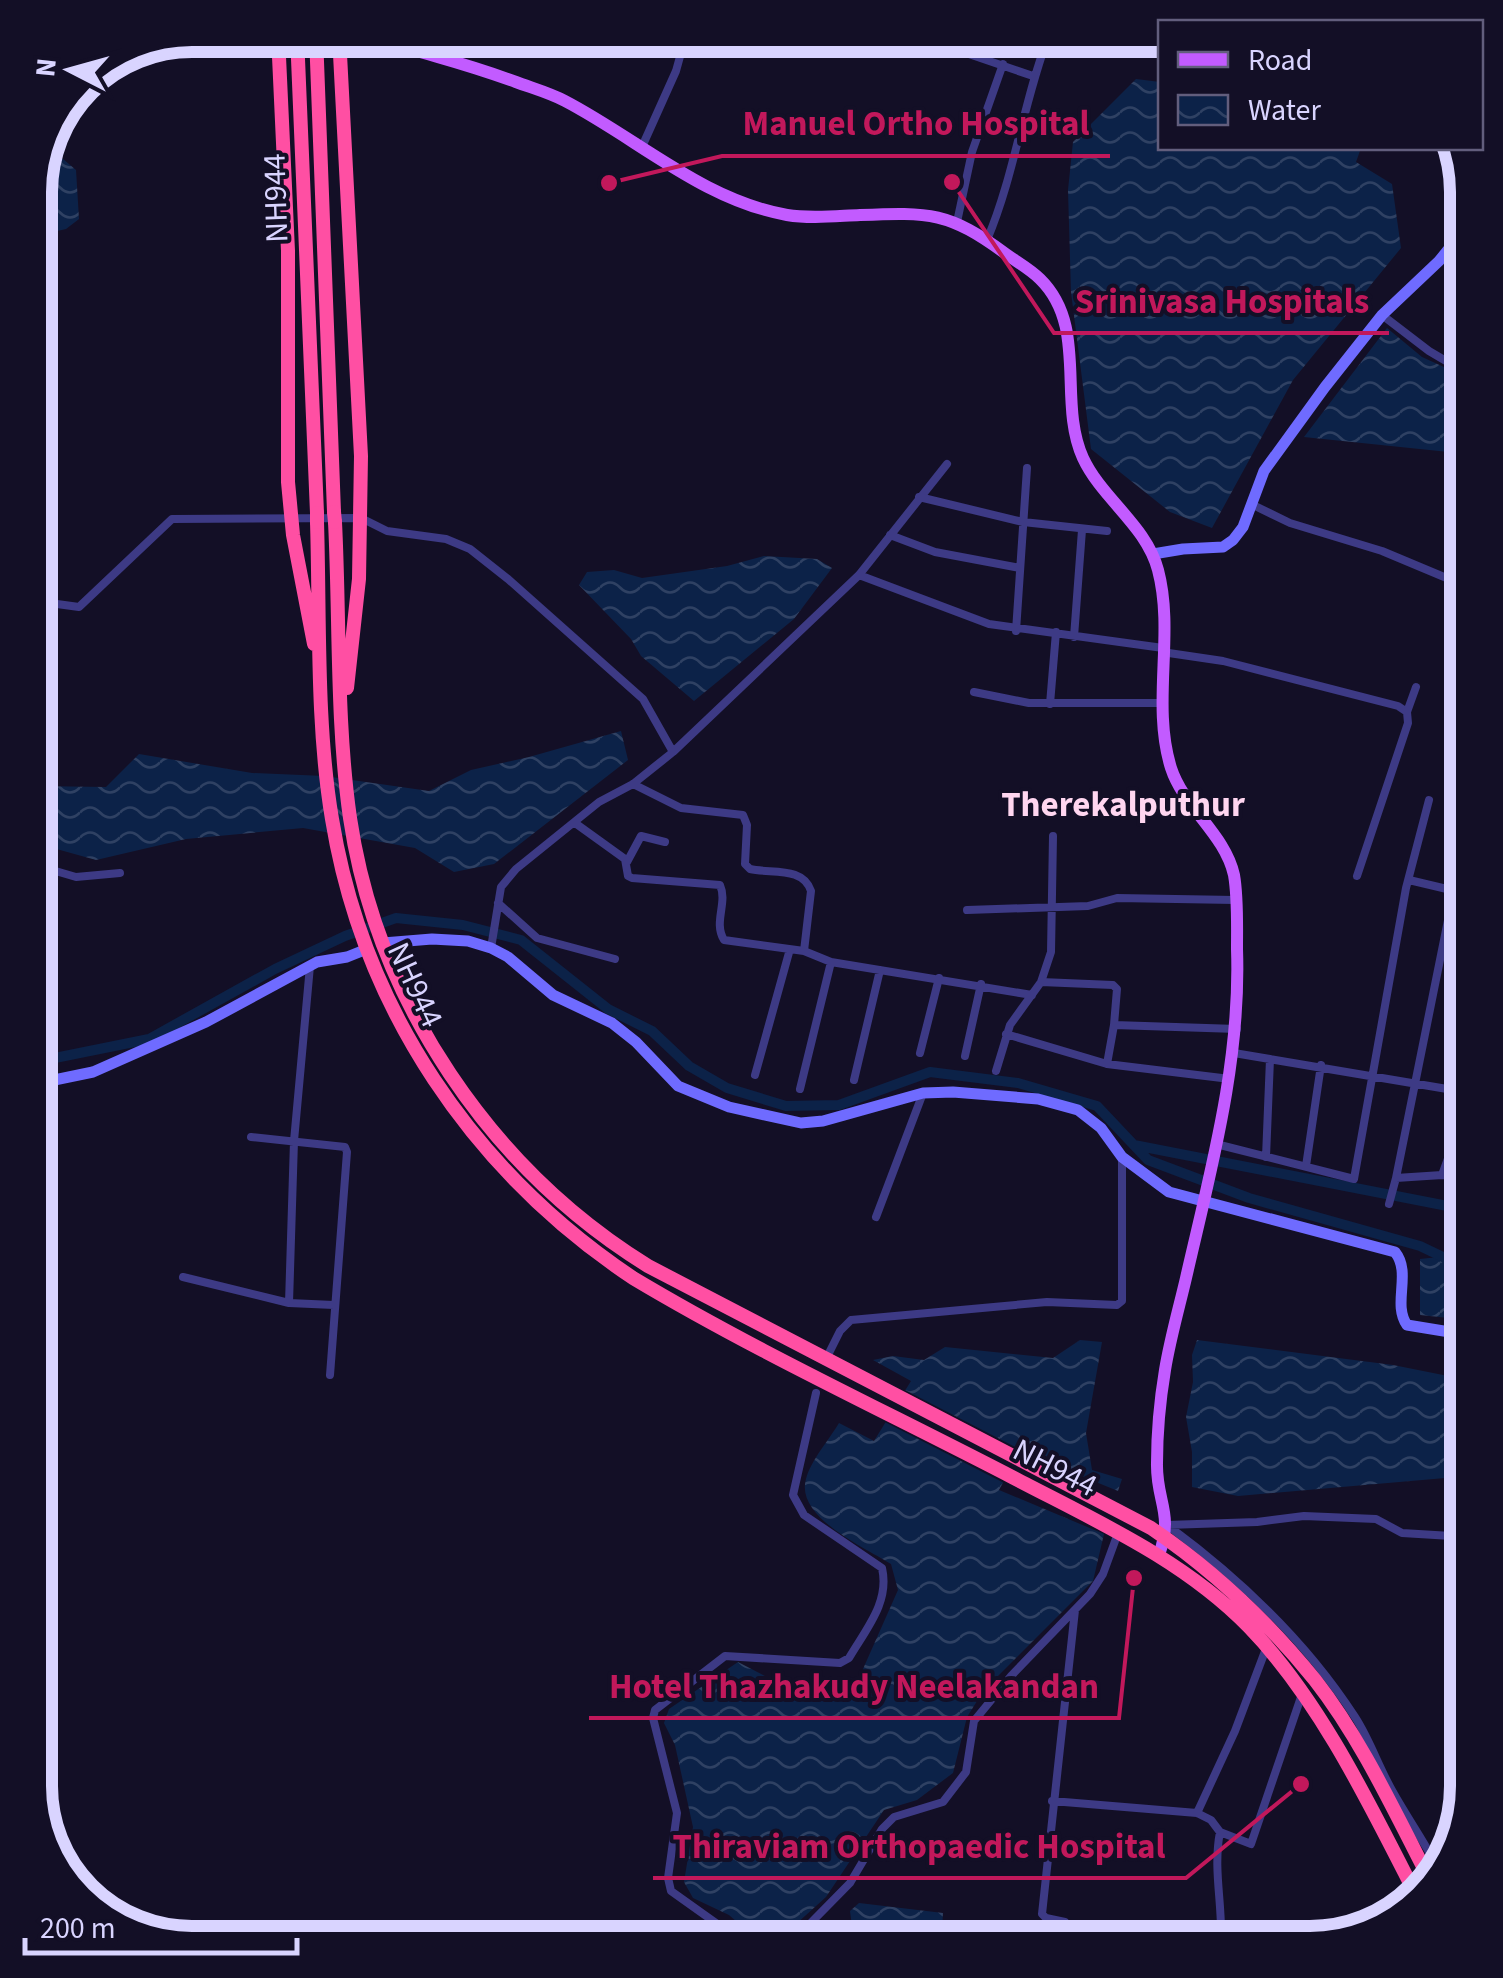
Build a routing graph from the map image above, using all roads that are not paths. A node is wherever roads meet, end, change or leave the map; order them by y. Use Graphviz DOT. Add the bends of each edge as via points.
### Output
graph roads {
  1 [pos="279,53"];
  2 [pos="298,53"];
  3 [pos="317,53"];
  4 [pos="340,53"];
  5 [pos="430,53"];
  6 [pos="681,53"];
  7 [pos="969,53"];
  8 [pos="1042,53"];
  9 [pos="1004,64"];
  10 [pos="1033,76"];
  11 [pos="641,149"];
  12 [pos="957,222"];
  13 [pos="987,240"];
  14 [pos="1450,248"];
  15 [pos="1382,315"];
  16 [pos="1450,363"];
  17 [pos="947,464"];
  18 [pos="1027,468"];
  19 [pos="919,497"];
  20 [pos="1252,504"];
  21 [pos="290,518"];
  22 [pos="361,518"];
  23 [pos="1023,522"];
  24 [pos="1082,530"];
  25 [pos="1107,531"];
  26 [pos="890,535"];
  27 [pos="1153,554"];
  28 [pos="1020,568"];
  29 [pos="858,575"];
  30 [pos="1450,579"];
  31 [pos="53,604"];
  32 [pos="1016,630"];
  33 [pos="1056,632"];
  34 [pos="1074,636"];
  35 [pos="1162,650"];
  36 [pos="1416,687"];
  37 [pos="974,692"];
  38 [pos="1162,703"];
  39 [pos="324,704"];
  40 [pos="1050,704"];
  41 [pos="1406,712"];
  42 [pos="342,718"];
  43 [pos="673,752"];
  44 [pos="633,784"];
  45 [pos="1429,800"];
  46 [pos="575,822"];
  47 [pos="1053,836"];
  48 [pos="665,842"];
  49 [pos="627,862"];
  50 [pos="53,870"];
  51 [pos="120,873"];
  52 [pos="1356,876"];
  53 [pos="1409,880"];
  54 [pos="1450,889"];
  55 [pos="1235,900"];
  56 [pos="498,903"];
  57 [pos="1052,908"];
  58 [pos="967,910"];
  59 [pos="1450,919"];
  60 [pos="382,939"];
  61 [pos="491,942"];
  62 [pos="365,945"];
  63 [pos="790,949"];
  64 [pos="804,951"];
  65 [pos="615,959"];
  66 [pos="831,962"];
  67 [pos="310,966"];
  68 [pos="880,970"];
  69 [pos="939,978"];
  70 [pos="1041,982"];
  71 [pos="981,984"];
  72 [pos="1032,995"];
  73 [pos="1114,1025"];
  74 [pos="1237,1028"];
  75 [pos="1006,1034"];
  76 [pos="1234,1052"];
  77 [pos="920,1053"];
  78 [pos="965,1056"];
  79 [pos="1270,1059"];
  80 [pos="1107,1064"];
  81 [pos="1321,1065"];
  82 [pos="996,1070"];
  83 [pos="1370,1074"];
  84 [pos="755,1075"];
  85 [pos="1230,1079"];
  86 [pos="53,1080"];
  87 [pos="854,1080"];
  88 [pos="1416,1083"];
  89 [pos="800,1089"];
  90 [pos="1450,1089"];
  91 [pos="923,1093"];
  92 [pos="251,1137"];
  93 [pos="294,1141"];
  94 [pos="1215,1149"];
  95 [pos="1450,1153"];
  96 [pos="1122,1157"];
  97 [pos="1266,1157"];
  98 [pos="1306,1166"];
  99 [pos="1442,1175"];
  100 [pos="1450,1176"];
  101 [pos="1396,1178"];
  102 [pos="1204,1198"];
  103 [pos="1389,1204"];
  104 [pos="876,1217"];
  105 [pos="183,1278"];
  106 [pos="289,1303"];
  107 [pos="334,1305"];
  108 [pos="1450,1331"];
  109 [pos="826,1359"];
  110 [pos="330,1375"];
  111 [pos="816,1392"];
  112 [pos="1166,1531"];
  113 [pos="1118,1532"];
  114 [pos="1450,1535"];
  115 [pos="1159,1555"];
  116 [pos="1075,1610"];
  117 [pos="1266,1646"];
  118 [pos="1302,1694"];
  119 [pos="1052,1801"];
  120 [pos="1197,1813"];
  121 [pos="1220,1832"];
  122 [pos="1431,1857"];
  123 [pos="1423,1869"];
  124 [pos="1410,1885"];
  125 [pos="720,1926"];
  126 [pos="808,1926"];
  127 [pos="1065,1926"];
  128 [pos="1221,1926"];
  1 -- 21 [label="highway"];
  2 -- 39 [label="highway, NH944 / NH944"];
  3 -- 42 [label="highway, NH944 / NH944"];
  4 -- 22 [label="highway"];
  5 -- 11 [label="main road" via="563,99"];
  6 -- 11 [label="street"];
  7 -- 9 [label="street"];
  8 -- 10 [label="street"];
  9 -- 10 [label="street"];
  9 -- 12 [label="street" via="972,152"];
  10 -- 13 [label="street" via="1004,201"];
  11 -- 12 [label="main road" via="731,198 788,215 922,213"];
  12 -- 13 [label="main road"];
  13 -- 27 [label="main road" via="1056,299 1068,335 1076,436 1084,458"];
  14 -- 15 [label="street"];
  15 -- 16 [label="street"];
  15 -- 20 [label="street" via="1264,471"];
  17 -- 19 [label="street"];
  18 -- 23 [label="street"];
  19 -- 23 [label="street"];
  19 -- 26 [label="street"];
  20 -- 27 [label="street" via="1244,528 1223,547"];
  20 -- 30 [label="street"];
  21 -- 22 [label="street"];
  21 -- 31 [label="street" via="172,519 78,607"];
  21 -- 39 [label="highway"];
  22 -- 42 [label="highway"];
  22 -- 43 [label="street" via="387,531 446,539 470,550 643,698"];
  23 -- 24 [label="street"];
  23 -- 28 [label="street"];
  24 -- 25 [label="street"];
  24 -- 34 [label="street"];
  26 -- 28 [label="street" via="935,552"];
  26 -- 29 [label="street"];
  27 -- 35 [label="main road" via="1163,597"];
  28 -- 32 [label="street"];
  29 -- 32 [label="street"];
  29 -- 43 [label="street"];
  32 -- 33 [label="street"];
  33 -- 34 [label="street"];
  33 -- 40 [label="street"];
  34 -- 35 [label="street"];
  35 -- 38 [label="main road"];
  35 -- 41 [label="street"];
  36 -- 41 [label="street"];
  37 -- 40 [label="street"];
  38 -- 40 [label="street"];
  38 -- 55 [label="main road" via="1171,768 1188,804 1222,846 1234,874"];
  39 -- 62 [label="highway, NH944 / NH944" via="337,844"];
  41 -- 52 [label="street" via="1408,723"];
  42 -- 60 [label="highway, NH944 / NH944" via="354,842"];
  43 -- 44 [label="street"];
  44 -- 46 [label="street"];
  44 -- 64 [label="street" via="682,808 743,816 750,869 800,875 808,882"];
  45 -- 53 [label="street"];
  46 -- 49 [label="street"];
  46 -- 56 [label="street" via="516,868"];
  47 -- 57 [label="street"];
  48 -- 49 [label="street" via="641,836"];
  49 -- 63 [label="street" via="632,878 720,886 718,928 724,940"];
  50 -- 51 [label="street" via="76,876"];
  53 -- 54 [label="street"];
  53 -- 83 [label="street"];
  55 -- 57 [label="street" via="1117,898"];
  55 -- 74 [label="main road"];
  56 -- 61 [label="street"];
  56 -- 65 [label="street" via="536,938"];
  57 -- 58 [label="street"];
  57 -- 70 [label="street" via="1051,952"];
  59 -- 88 [label="street"];
  60 -- 61 [label="street"];
  60 -- 109 [label="highway, NH944 / NH944" via="418,1020 456,1083 545,1186 626,1252"];
  61 -- 91 [label="street" via="553,995 636,1042 678,1086 729,1107 801,1123"];
  62 -- 67 [label="street"];
  62 -- 113 [label="highway, NH944 / NH944" via="404,1031 444,1097 481,1145 589,1247 642,1283"];
  63 -- 64 [label="street"];
  63 -- 84 [label="street"];
  64 -- 66 [label="street"];
  66 -- 68 [label="street"];
  66 -- 89 [label="street"];
  67 -- 86 [label="street" via="206,1022 93,1072"];
  67 -- 93 [label="street"];
  68 -- 69 [label="street"];
  68 -- 87 [label="street"];
  69 -- 71 [label="street"];
  69 -- 77 [label="street"];
  70 -- 72 [label="street"];
  70 -- 73 [label="street" via="1114,985"];
  71 -- 72 [label="street"];
  71 -- 78 [label="street"];
  72 -- 75 [label="street"];
  73 -- 74 [label="street"];
  73 -- 80 [label="street"];
  74 -- 76 [label="main road"];
  75 -- 80 [label="street"];
  75 -- 82 [label="street"];
  76 -- 79 [label="street"];
  76 -- 85 [label="main road"];
  79 -- 81 [label="street"];
  79 -- 97 [label="street"];
  80 -- 85 [label="street"];
  81 -- 83 [label="street"];
  81 -- 98 [label="street"];
  83 -- 88 [label="street"];
  83 -- 98 [label="street" via="1354,1179"];
  85 -- 94 [label="main road"];
  88 -- 90 [label="street"];
  88 -- 101 [label="street"];
  91 -- 96 [label="street" via="1038,1099 1078,1110"];
  91 -- 104 [label="street"];
  92 -- 93 [label="street"];
  93 -- 106 [label="street"];
  93 -- 107 [label="street" via="345,1146 347,1152"];
  94 -- 97 [label="street"];
  94 -- 102 [label="main road"];
  95 -- 99 [label="street"];
  96 -- 102 [label="street" via="1169,1192"];
  96 -- 109 [label="street" via="1122,1302 851,1320"];
  97 -- 98 [label="street"];
  99 -- 100 [label="street"];
  99 -- 101 [label="street"];
  101 -- 103 [label="street"];
  102 -- 108 [label="street" via="1396,1252 1407,1325"];
  102 -- 112 [label="main road" via="1165,1368 1156,1468"];
  105 -- 106 [label="street"];
  106 -- 107 [label="street"];
  107 -- 110 [label="street"];
  109 -- 112 [label="highway, NH944 / NH944"];
  111 -- 125 [label="street" via="795,1503 882,1568 884,1598 849,1658 725,1656 652,1718 677,1813 671,1891"];
  112 -- 114 [label="street" via="1304,1516 1376,1519 1402,1533"];
  112 -- 115 [label="main road"];
  112 -- 122 [label="street" via="1206,1554 1299,1642 1356,1719"];
  112 -- 123 [label="highway, NH944" via="1317,1683"];
  113 -- 115 [label="highway, NH944 / NH944"];
  113 -- 116 [label="street" via="1104,1574"];
  115 -- 117 [label="highway, NH944" via="1234,1612"];
  116 -- 119 [label="street"];
  116 -- 126 [label="street" via="974,1721 966,1772 943,1802 894,1816 850,1884"];
  117 -- 118 [label="highway, NH944"];
  117 -- 120 [label="street"];
  118 -- 121 [label="street" via="1252,1844"];
  118 -- 124 [label="highway, NH944"];
  119 -- 120 [label="street"];
  119 -- 127 [label="street" via="1042,1914"];
  120 -- 121 [label="street"];
  121 -- 128 [label="street" via="1215,1862"];
}
